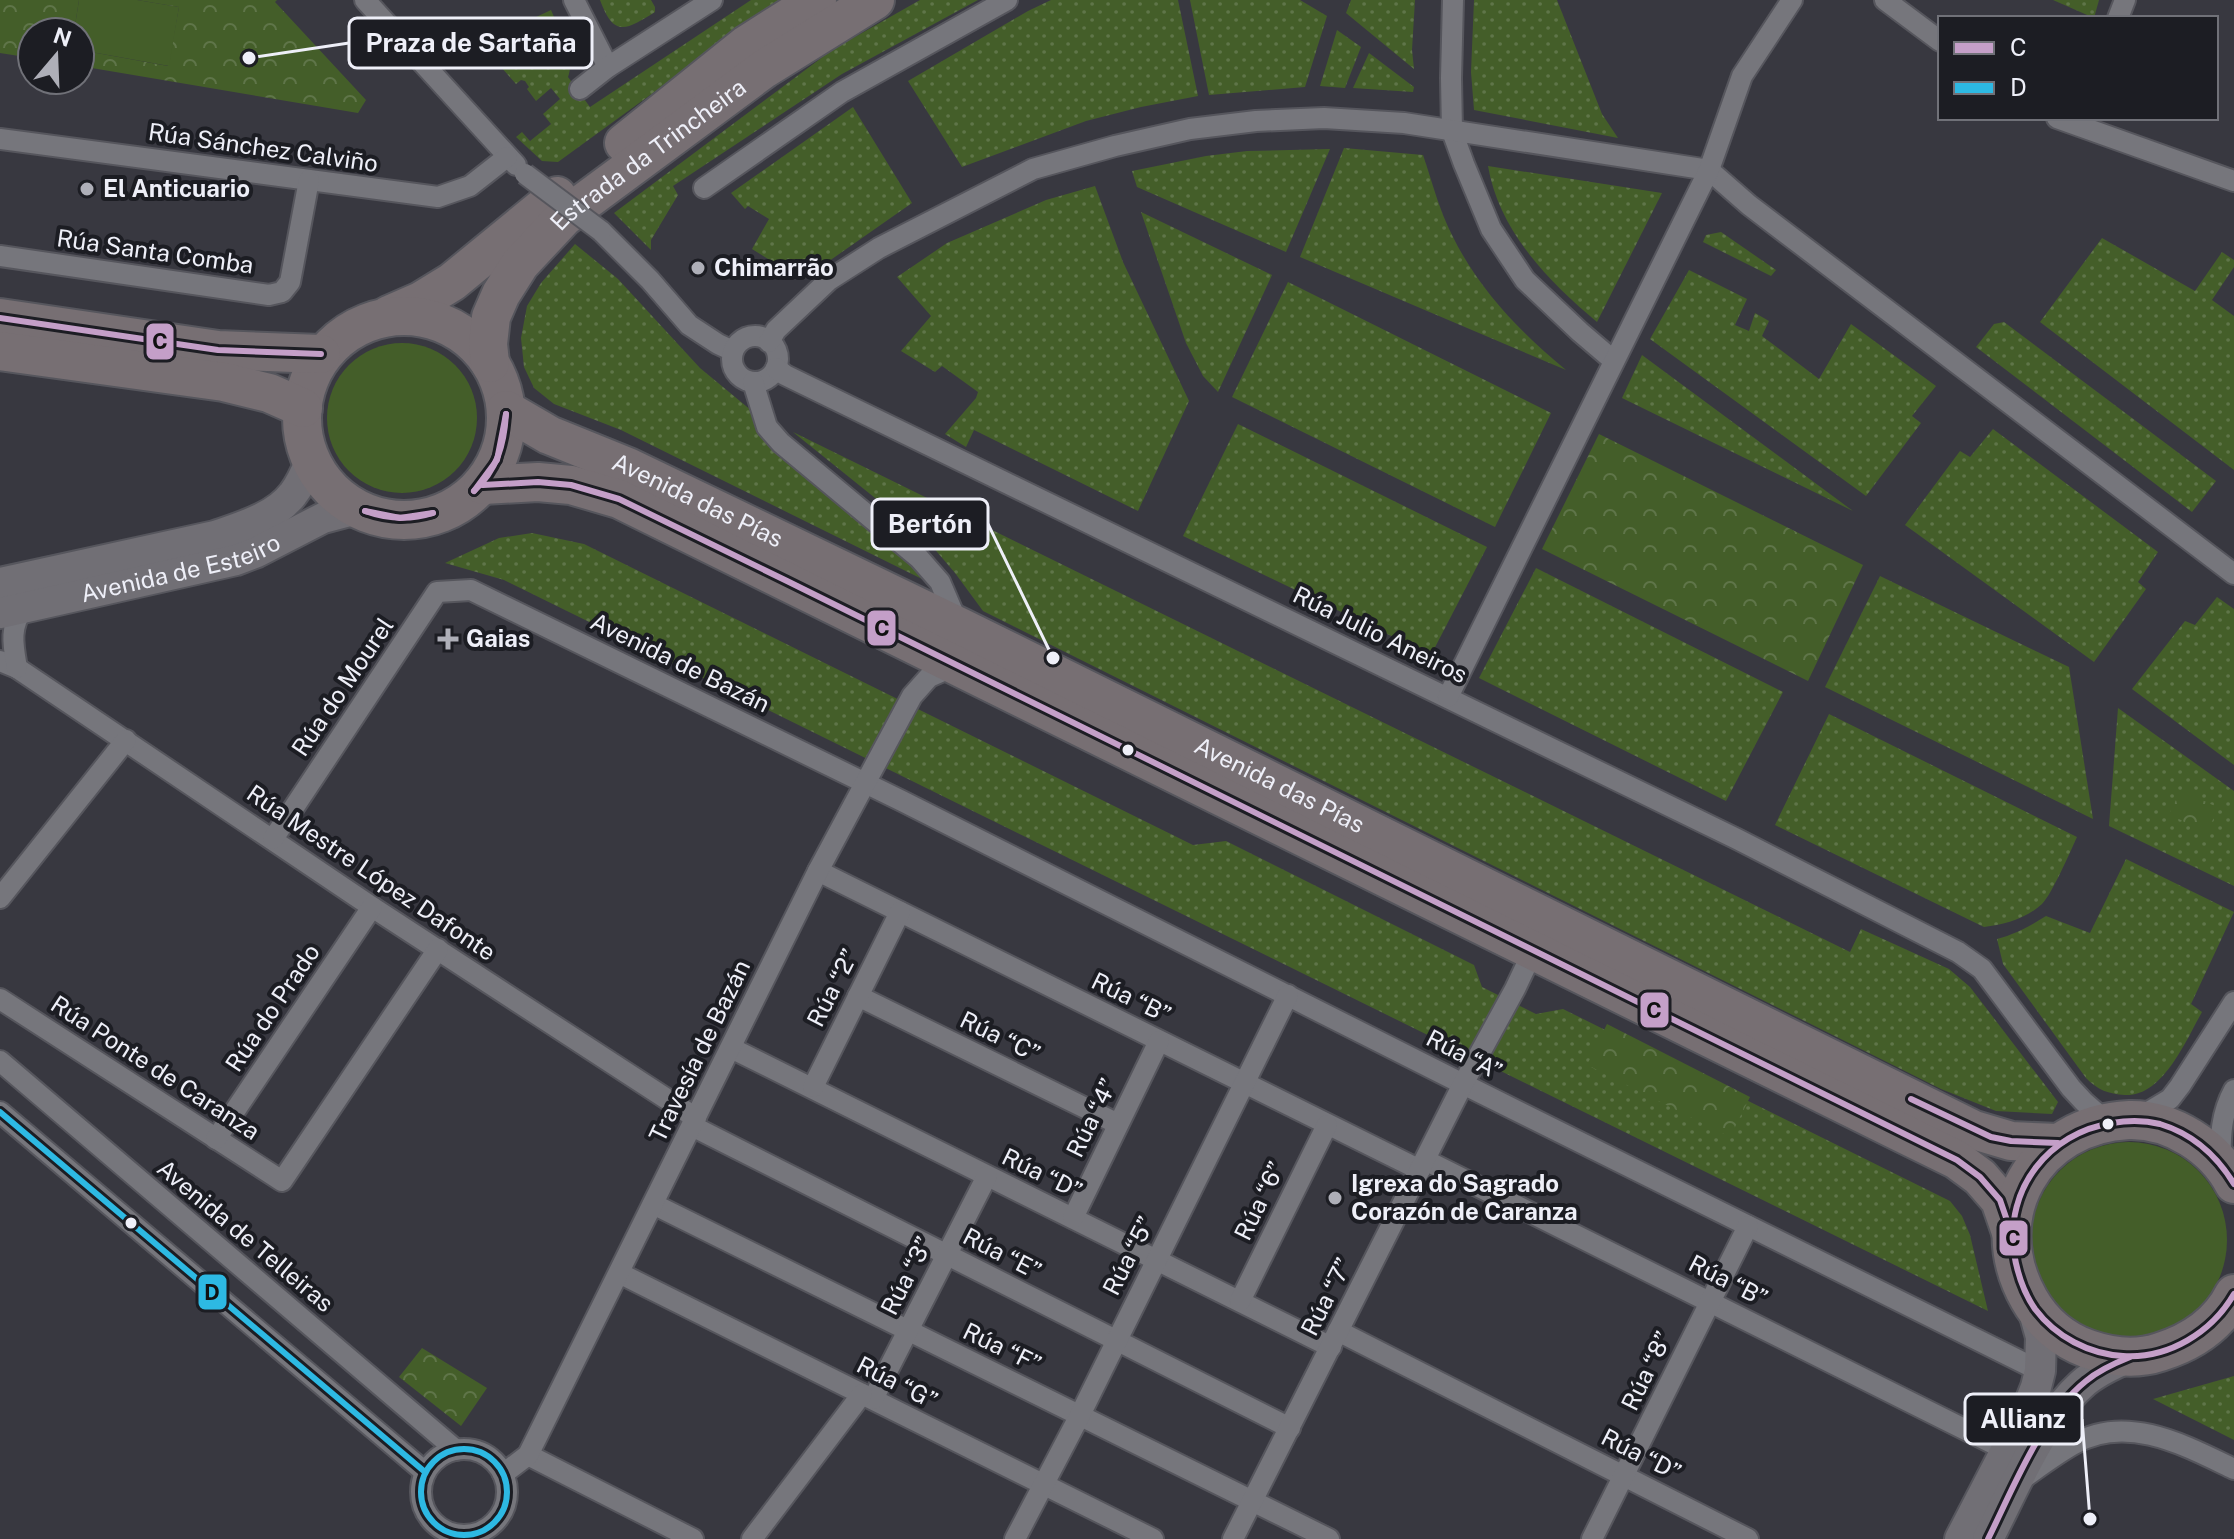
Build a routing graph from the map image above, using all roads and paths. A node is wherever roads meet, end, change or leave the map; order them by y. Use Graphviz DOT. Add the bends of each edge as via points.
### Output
graph roads {
  1 [pos="365,0"];
  2 [pos="574,0"];
  3 [pos="712,0"];
  4 [pos="817,0"];
  5 [pos="875,0"];
  6 [pos="1007,0"];
  7 [pos="1453,0"];
  8 [pos="1792,0"];
  9 [pos="1885,0"];
  10 [pos="1938,40"];
  11 [pos="608,67"];
  12 [pos="580,89"];
  13 [pos="2080,123"];
  14 [pos="1452,131"];
  15 [pos="0,139"];
  16 [pos="507,157"];
  17 [pos="1709,170"];
  18 [pos="309,180"];
  19 [pos="2234,181"];
  20 [pos="704,188"];
  21 [pos="0,256"];
  22 [pos="386,317"];
  23 [pos="0,318"];
  24 [pos="769,342"];
  25 [pos="0,351"];
  26 [pos="733,351"];
  27 [pos="321,354"];
  28 [pos="1614,361"];
  29 [pos="490,363"];
  30 [pos="776,368"];
  31 [pos="753,382"];
  32 [pos="303,408"];
  33 [pos="506,410"];
  34 [pos="311,460"];
  35 [pos="483,485"];
  36 [pos="357,509"];
  37 [pos="2234,574"];
  38 [pos="0,583"];
  39 [pos="471,590"];
  40 [pos="12,610"];
  41 [pos="959,646"];
  42 [pos="9,665"];
  43 [pos="1448,697"];
  44 [pos="126,740"];
  45 [pos="865,783"];
  46 [pos="273,839"];
  47 [pos="818,871"];
  48 [pos="0,898"];
  49 [pos="372,907"];
  50 [pos="900,912"];
  51 [pos="438,949"];
  52 [pos="1533,951"];
  53 [pos="1288,995"];
  54 [pos="858,996"];
  55 [pos="0,999"];
  56 [pos="2234,1002"];
  57 [pos="1159,1041"];
  58 [pos="731,1048"];
  59 [pos="0,1061"];
  60 [pos="1244,1084"];
  61 [pos="1463,1084"];
  62 [pos="813,1087"];
  63 [pos="2234,1090"];
  64 [pos="0,1112"];
  65 [pos="2121,1121"];
  66 [pos="694,1122"];
  67 [pos="1118,1124"];
  68 [pos="1327,1125"];
  69 [pos="216,1139"];
  70 [pos="2058,1143"];
  71 [pos="1422,1165"];
  72 [pos="2228,1174"];
  73 [pos="987,1176"];
  74 [pos="653,1204"];
  75 [pos="1073,1218"];
  76 [pos="1748,1226"];
  77 [pos="2011,1232"];
  78 [pos="947,1256"];
  79 [pos="1157,1260"];
  80 [pos="619,1273"];
  81 [pos="2234,1294"];
  82 [pos="1240,1301"];
  83 [pos="1710,1301"];
  84 [pos="2032,1305"];
  85 [pos="908,1331"];
  86 [pos="2216,1333"];
  87 [pos="1334,1339"];
  88 [pos="1116,1341"];
  89 [pos="2130,1357"];
  90 [pos="2040,1371"];
  91 [pos="867,1397"];
  92 [pos="1080,1415"];
  93 [pos="1290,1428"];
  94 [pos="456,1450"];
  95 [pos="2006,1450"];
  96 [pos="528,1455"];
  97 [pos="2234,1469"];
  98 [pos="425,1472"];
  99 [pos="503,1474"];
  100 [pos="1624,1476"];
  101 [pos="2018,1481"];
  102 [pos="1045,1485"];
  103 [pos="1252,1501"];
  104 [pos="488,1534"];
  105 [pos="447,1535"];
  106 [pos="693,1539"];
  107 [pos="752,1539"];
  108 [pos="1015,1539"];
  109 [pos="1153,1539"];
  110 [pos="1233,1539"];
  111 [pos="1329,1539"];
  112 [pos="1592,1539"];
  113 [pos="1748,1539"];
  114 [pos="1960,1539"];
  115 [pos="1988,1539"];
  1 -- 16 [label="street"];
  2 -- 11 [label="street"];
  3 -- 11 [label="street"];
  4 -- 22 [label="highway, Estrada da Trincheira" via="746,45 452,282"];
  5 -- 29 [label="highway, Estrada da Trincheira" via="764,69 564,217 520,264 501,294 491,317"];
  6 -- 20 [label="street" via="842,92"];
  7 -- 14 [label="street"];
  8 -- 17 [label="street" via="1742,76"];
  9 -- 10 [label="street"];
  11 -- 12 [label="street"];
  13 -- 19 [label="street"];
  14 -- 17 [label="street"];
  14 -- 24 [label="street" via="1352,119 1256,121 1190,129 1033,169 879,248 829,280"];
  14 -- 28 [label="street" via="1491,229 1525,280"];
  15 -- 18 [label="street, Rúa Sánchez Calviño"];
  16 -- 18 [label="street, Rúa Sánchez Calviño" via="470,186 438,197"];
  16 -- 26 [label="street, bridge" via="601,231 689,325"];
  17 -- 28 [label="street"];
  17 -- 37 [label="street"];
  18 -- 21 [label="street, Rúa Santa Comba" via="290,282 282,292 269,295"];
  22 -- 27 [label="highway" via="358,325"];
  22 -- 29 [label="highway" via="416,316 445,324 470,340"];
  23 -- 27 [label="highway" via="218,350"];
  24 -- 26 [label="street" via="750,337"];
  24 -- 30 [label="street" via="777,353"];
  25 -- 32 [label="highway" via="224,382"];
  26 -- 31 [label="street" via="734,370"];
  27 -- 32 [label="highway"];
  28 -- 43 [label="street"];
  29 -- 33 [label="highway"];
  30 -- 31 [label="street" via="767,379"];
  30 -- 43 [label="street, Rúa Julio Aneiros"];
  31 -- 41 [label="street" via="767,427 781,443 919,558 940,582"];
  32 -- 34 [label="highway"];
  33 -- 35 [label="highway" via="505,437"];
  33 -- 41 [label="highway, Avenida das Pías" via="549,435 628,467"];
  34 -- 36 [label="highway" via="330,489"];
  34 -- 38 [label="main road, Avenida de Esteiro" via="292,496 238,528"];
  35 -- 36 [label="highway" via="437,513 408,519"];
  35 -- 41 [label="highway, Avenida das Pías" via="571,485 619,499"];
  36 -- 40 [label="main road, Avenida de Esteiro" via="323,518 236,560"];
  39 -- 45 [label="street, Avenida de Bazán"];
  39 -- 46 [label="street, Rúa do Mourel" via="437,592"];
  40 -- 42 [label="street" via="17,617"];
  41 -- 45 [label="street, Travesía de Bazán" via="919,687"];
  41 -- 52 [label="highway, Avenida das Pías"];
  41 -- 70 [label="highway, Avenida das Pías" via="1974,1130 2011,1141"];
  42 -- 44 [label="street, Rúa Mestre López Dafonte"];
  43 -- 65 [label="street, Rúa Julio Aneiros" via="1958,952 1982,969 2084,1102"];
  44 -- 46 [label="street, Rúa Mestre López Dafonte"];
  44 -- 48 [label="street"];
  45 -- 47 [label="street, Travesía de Bazán"];
  45 -- 53 [label="street, Rúa “A”"];
  46 -- 49 [label="street, Rúa Mestre López Dafonte"];
  47 -- 50 [label="street, Rúa “B”"];
  47 -- 58 [label="street, Travesía de Bazán"];
  49 -- 51 [label="street, Rúa Mestre López Dafonte"];
  49 -- 69 [label="street, Rúa do Prado"];
  50 -- 54 [label="street, Rúa “2”"];
  50 -- 57 [label="street, Rúa “B”"];
  51 -- 66 [label="street, Rúa Mestre López Dafonte"];
  51 -- 69 [label="street, Rúa Ponte de Caranza" via="282,1181"];
  52 -- 61 [label="street, Rúa “7”"];
  52 -- 77 [label="highway, Avenida das Pías" via="1957,1160 2000,1200"];
  53 -- 60 [label="street, Rúa “5”"];
  53 -- 61 [label="street, Rúa “A”"];
  54 -- 62 [label="street, Rúa “2”"];
  54 -- 67 [label="street, Rúa “C”"];
  55 -- 69 [label="street, Rúa Ponte de Caranza"];
  56 -- 65 [label="street" via="2170,1099"];
  57 -- 60 [label="street, Rúa “B”"];
  57 -- 67 [label="street, Rúa “4”"];
  58 -- 62 [label="street, Rúa “D”"];
  58 -- 66 [label="street, Travesía de Bazán"];
  59 -- 94 [label="street, Avenida de Telleiras"];
  60 -- 68 [label="street, Rúa “B”"];
  60 -- 79 [label="street, Rúa “5”"];
  61 -- 71 [label="street, Rúa “7”"];
  61 -- 76 [label="street, Rúa “A”"];
  62 -- 73 [label="street, Rúa “D”"];
  63 -- 72 [label="street" via="2220,1132"];
  64 -- 98 [label="street"];
  65 -- 70 [label="highway" via="2079,1130"];
  65 -- 72 [label="highway" via="2159,1124 2183,1133"];
  66 -- 74 [label="street, Travesía de Bazán"];
  66 -- 78 [label="street, Rúa “E”"];
  67 -- 75 [label="street, Rúa “4”"];
  68 -- 71 [label="street, Rúa “B”"];
  68 -- 82 [label="street, Rúa “6”"];
  70 -- 77 [label="highway" via="2025,1181"];
  71 -- 83 [label="street, Rúa “B”"];
  71 -- 87 [label="street, Rúa “7”"];
  73 -- 75 [label="street, Rúa “D”"];
  73 -- 78 [label="street, Rúa “3”"];
  74 -- 80 [label="street, Travesía de Bazán"];
  74 -- 85 [label="street, Rúa “F”"];
  75 -- 79 [label="street, Rúa “D”"];
  76 -- 83 [label="street, Rúa “8”"];
  76 -- 90 [label="street, Rúa “A”"];
  77 -- 84 [label="highway" via="2013,1262"];
  78 -- 85 [label="street, Rúa “3”"];
  78 -- 88 [label="street, Rúa “E”"];
  79 -- 82 [label="street, Rúa “D”"];
  79 -- 88 [label="street, Rúa “5”"];
  80 -- 91 [label="street, Rúa “G”"];
  80 -- 96 [label="street, Travesía de Bazán"];
  81 -- 86 [label="highway" via="2216,1320"];
  82 -- 87 [label="street, Rúa “D”"];
  83 -- 95 [label="street, Rúa “B”"];
  83 -- 100 [label="street, Rúa “8”"];
  84 -- 89 [label="highway" via="2045,1322 2081,1347"];
  84 -- 90 [label="main road" via="2041,1337"];
  85 -- 91 [label="street, Rúa “3”"];
  85 -- 92 [label="street, Rúa “F”"];
  86 -- 89 [label="highway"];
  87 -- 93 [label="street, Rúa “7”"];
  87 -- 100 [label="street, Rúa “D”"];
  88 -- 92 [label="street, Rúa “5”"];
  88 -- 93 [label="street, Rúa “E”"];
  89 -- 101 [label="main road" via="2081,1384 2051,1420"];
  90 -- 95 [label="main road"];
  91 -- 102 [label="street, Rúa “G”"];
  91 -- 107 [label="street, Rúa “3”"];
  92 -- 102 [label="street, Rúa “5”"];
  92 -- 103 [label="street, Rúa “F”"];
  93 -- 103 [label="street, Rúa “7”"];
  94 -- 98 [label="street"];
  94 -- 99 [label="street" via="482,1454"];
  95 -- 114 [label="main road"];
  96 -- 99 [label="street, Travesía de Bazán"];
  96 -- 106 [label="street"];
  97 -- 101 [label="street" via="2177,1442 2125,1432 2076,1442"];
  98 -- 105 [label="street" via="421,1499 434,1524"];
  99 -- 104 [label="street" via="503,1511"];
  100 -- 112 [label="street, Rúa “8”"];
  100 -- 113 [label="street, Rúa “D”"];
  101 -- 115 [label="main road"];
  102 -- 108 [label="street, Rúa “5”"];
  102 -- 109 [label="street, Rúa “G”"];
  103 -- 110 [label="street, Rúa “7”"];
  103 -- 111 [label="street, Rúa “F”"];
  104 -- 105 [label="street"];
}
